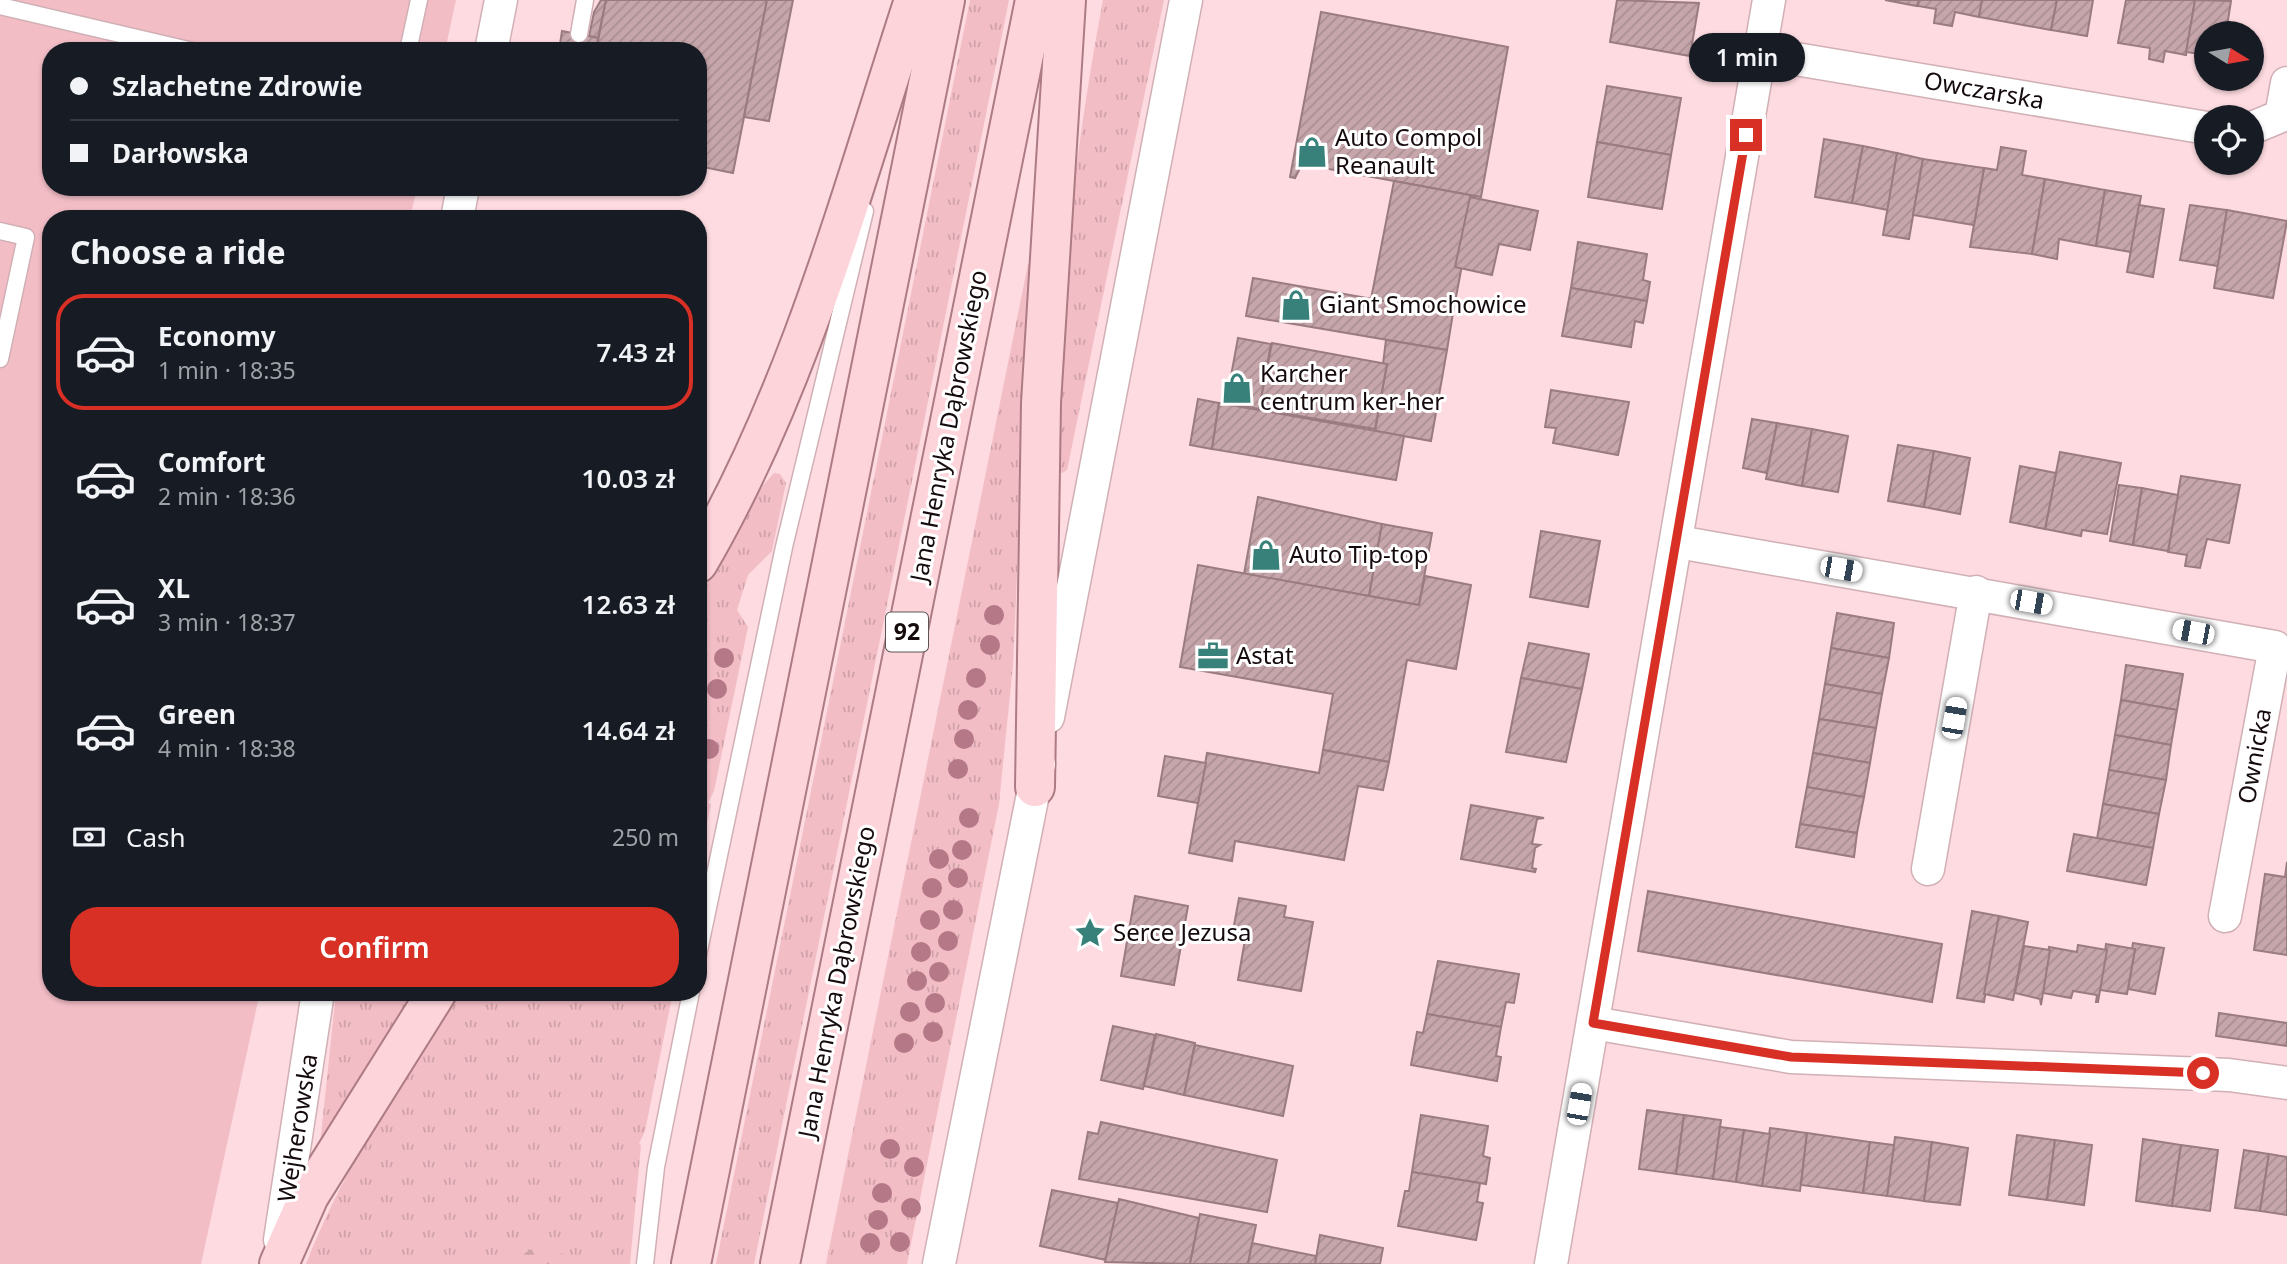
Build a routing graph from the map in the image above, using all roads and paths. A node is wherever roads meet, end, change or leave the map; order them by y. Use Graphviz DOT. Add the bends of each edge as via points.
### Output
graph roads {
  1 [pos="419,0"];
  2 [pos="501,0"];
  3 [pos="585,0"];
  4 [pos="945,0"];
  5 [pos="1035,0"];
  6 [pos="1066,0"];
  7 [pos="1186,0"];
  8 [pos="1769,0"];
  9 [pos="0,6"];
  10 [pos="909,14"];
  11 [pos="579,34"];
  12 [pos="154,42"];
  13 [pos="410,42"];
  14 [pos="493,42"];
  15 [pos="1760,53"];
  16 [pos="2287,83"];
  17 [pos="2264,123"];
  18 [pos="2194,126"];
  19 [pos="0,231"];
  20 [pos="0,359"];
  21 [pos="1678,542"];
  22 [pos="707,547"];
  23 [pos="1976,593"];
  24 [pos="1035,787"];
  25 [pos="1928,869"];
  26 [pos="707,912"];
  27 [pos="2225,916"];
  28 [pos="317,1001"];
  29 [pos="431,1001"];
  30 [pos="689,1001"];
  31 [pos="1593,1023"];
  32 [pos="2287,1083"];
  33 [pos="278,1264"];
  34 [pos="645,1264"];
  35 [pos="691,1264"];
  36 [pos="780,1264"];
  37 [pos="939,1264"];
  38 [pos="1551,1264"];
  1 -- 13 [label="lane"];
  2 -- 14 [label="street"];
  3 -- 11 [label="lane"];
  4 -- 35 [label="main road"];
  5 -- 36 [label="main road, Jana Henryka Dąbrowskiego / 92"];
  6 -- 24 [label="main road" via="1041,403"];
  7 -- 24 [label="street"];
  8 -- 15 [label="street"];
  9 -- 12 [label="lane"];
  10 -- 22 [label="main road" via="793,361 736,495"];
  10 -- 26 [label="lane" via="784,547"];
  15 -- 18 [label="street, Owczarska"];
  15 -- 21 [label="street"];
  16 -- 17 [label="street" via="2281,116"];
  19 -- 20 [label="lane" via="26,237"];
  21 -- 23 [label="street, Ownicka"];
  21 -- 31 [label="street"];
  23 -- 25 [label="street"];
  23 -- 27 [label="street, Ownicka" via="2275,647"];
  24 -- 37 [label="street"];
  28 -- 33 [label="street, Wejherowska"];
  29 -- 33 [label="main road" via="309,1196"];
  30 -- 34 [label="lane" via="656,1167"];
  31 -- 32 [label="street" via="1791,1057 2229,1075"];
  31 -- 38 [label="street"];
}
